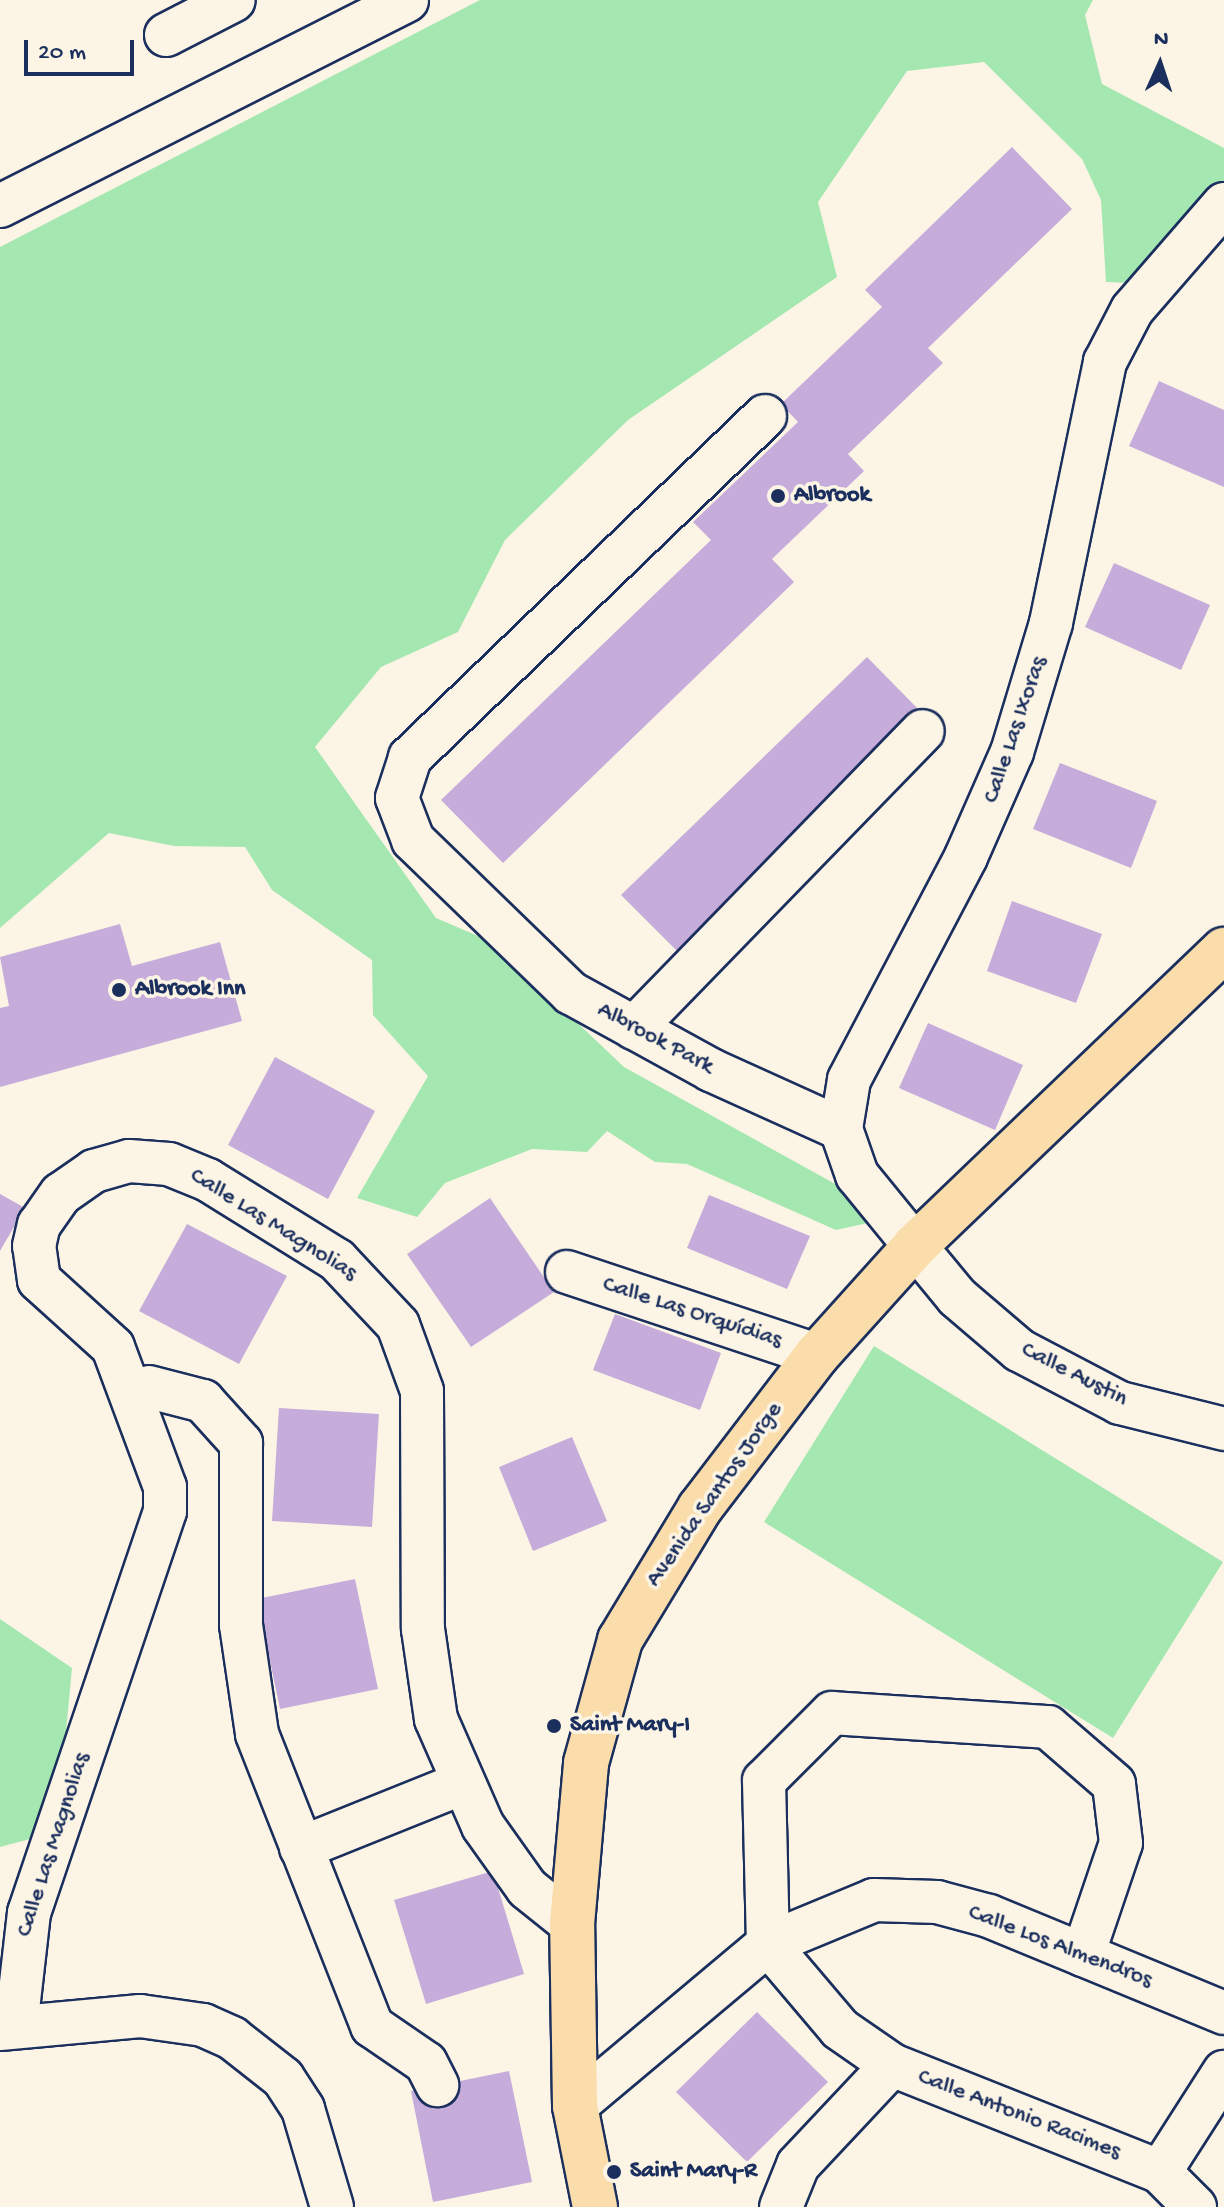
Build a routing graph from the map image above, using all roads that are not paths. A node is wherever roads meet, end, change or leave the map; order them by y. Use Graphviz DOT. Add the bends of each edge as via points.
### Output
graph roads {
  1 [pos="234,0"];
  2 [pos="407,0"];
  3 [pos="166,35"];
  4 [pos="1224,204"];
  5 [pos="0,206"];
  6 [pos="765,416"];
  7 [pos="923,731"];
  8 [pos="1224,950"];
  9 [pos="634,1028"];
  10 [pos="841,1129"];
  11 [pos="915,1246"];
  12 [pos="567,1272"];
  13 [pos="817,1355"];
  14 [pos="149,1387"];
  15 [pos="1224,1429"];
  16 [pos="460,1784"];
  17 [pos="301,1848"];
  18 [pos="572,1924"];
  19 [pos="768,1944"];
  20 [pos="1083,1955"];
  21 [pos="1224,2013"];
  22 [pos="8,2028"];
  23 [pos="892,2065"];
  24 [pos="1224,2072"];
  25 [pos="437,2085"];
  26 [pos="575,2106"];
  27 [pos="1160,2172"];
  28 [pos="332,2207"];
  29 [pos="595,2207"];
  30 [pos="781,2207"];
  31 [pos="1195,2207"];
  1 -- 3 [label="street"];
  2 -- 5 [label="street"];
  4 -- 10 [label="street, Calle Las Ixoras" via="1132,310 1105,362 1051,623 1012,752 966,857 849,1080"];
  6 -- 9 [label="street, Albrook Park" via="405,767 400,820 489,919 571,993"];
  7 -- 9 [label="street"];
  8 -- 11 [label="main road, Avenida Santos Jorge"];
  9 -- 10 [label="street, Albrook Park"];
  10 -- 11 [label="street, Calle Las Ixoras" via="857,1175"];
  11 -- 13 [label="main road, Avenida Santos Jorge"];
  11 -- 15 [label="street, Calle Austin" via="957,1297 1019,1350 1120,1403"];
  12 -- 13 [label="street, Calle Las Orquídias"];
  13 -- 18 [label="main road, Avenida Santos Jorge" via="700,1508 620,1640 586,1763"];
  14 -- 17 [label="street" via="203,1401 241,1443 244,1680"];
  16 -- 17 [label="street"];
  16 -- 18 [label="street, Calle Las Magnolias" via="527,1888"];
  16 -- 22 [label="street, Calle Las Magnolias" via="427,1677 423,1405 398,1325 337,1260 188,1169 129,1161 94,1171 49,1207 34,1260 39,1280 113,1347 165,1487 165,1511 29,1913"];
  17 -- 25 [label="street" via="372,2026 426,2063"];
  18 -- 26 [label="main road, Avenida Santos Jorge"];
  19 -- 20 [label="street, Calle Los Almendros" via="874,1900 937,1902"];
  19 -- 20 [label="street" via="764,1781 832,1713 1048,1727 1114,1784 1121,1843"];
  19 -- 23 [label="street" via="840,2029"];
  19 -- 26 [label="street, Calle Los Almendros"];
  20 -- 21 [label="street, Calle Los Almendros"];
  22 -- 28 [label="street" via="140,2016 188,2021 232,2038 283,2078 303,2109"];
  23 -- 27 [label="street, Calle Antonio Racimes"];
  23 -- 30 [label="street, Calle Antonio Racimes" via="798,2165"];
  24 -- 27 [label="street"];
  26 -- 29 [label="main road, Avenida Santos Jorge"];
  27 -- 31 [label="street"];
}
